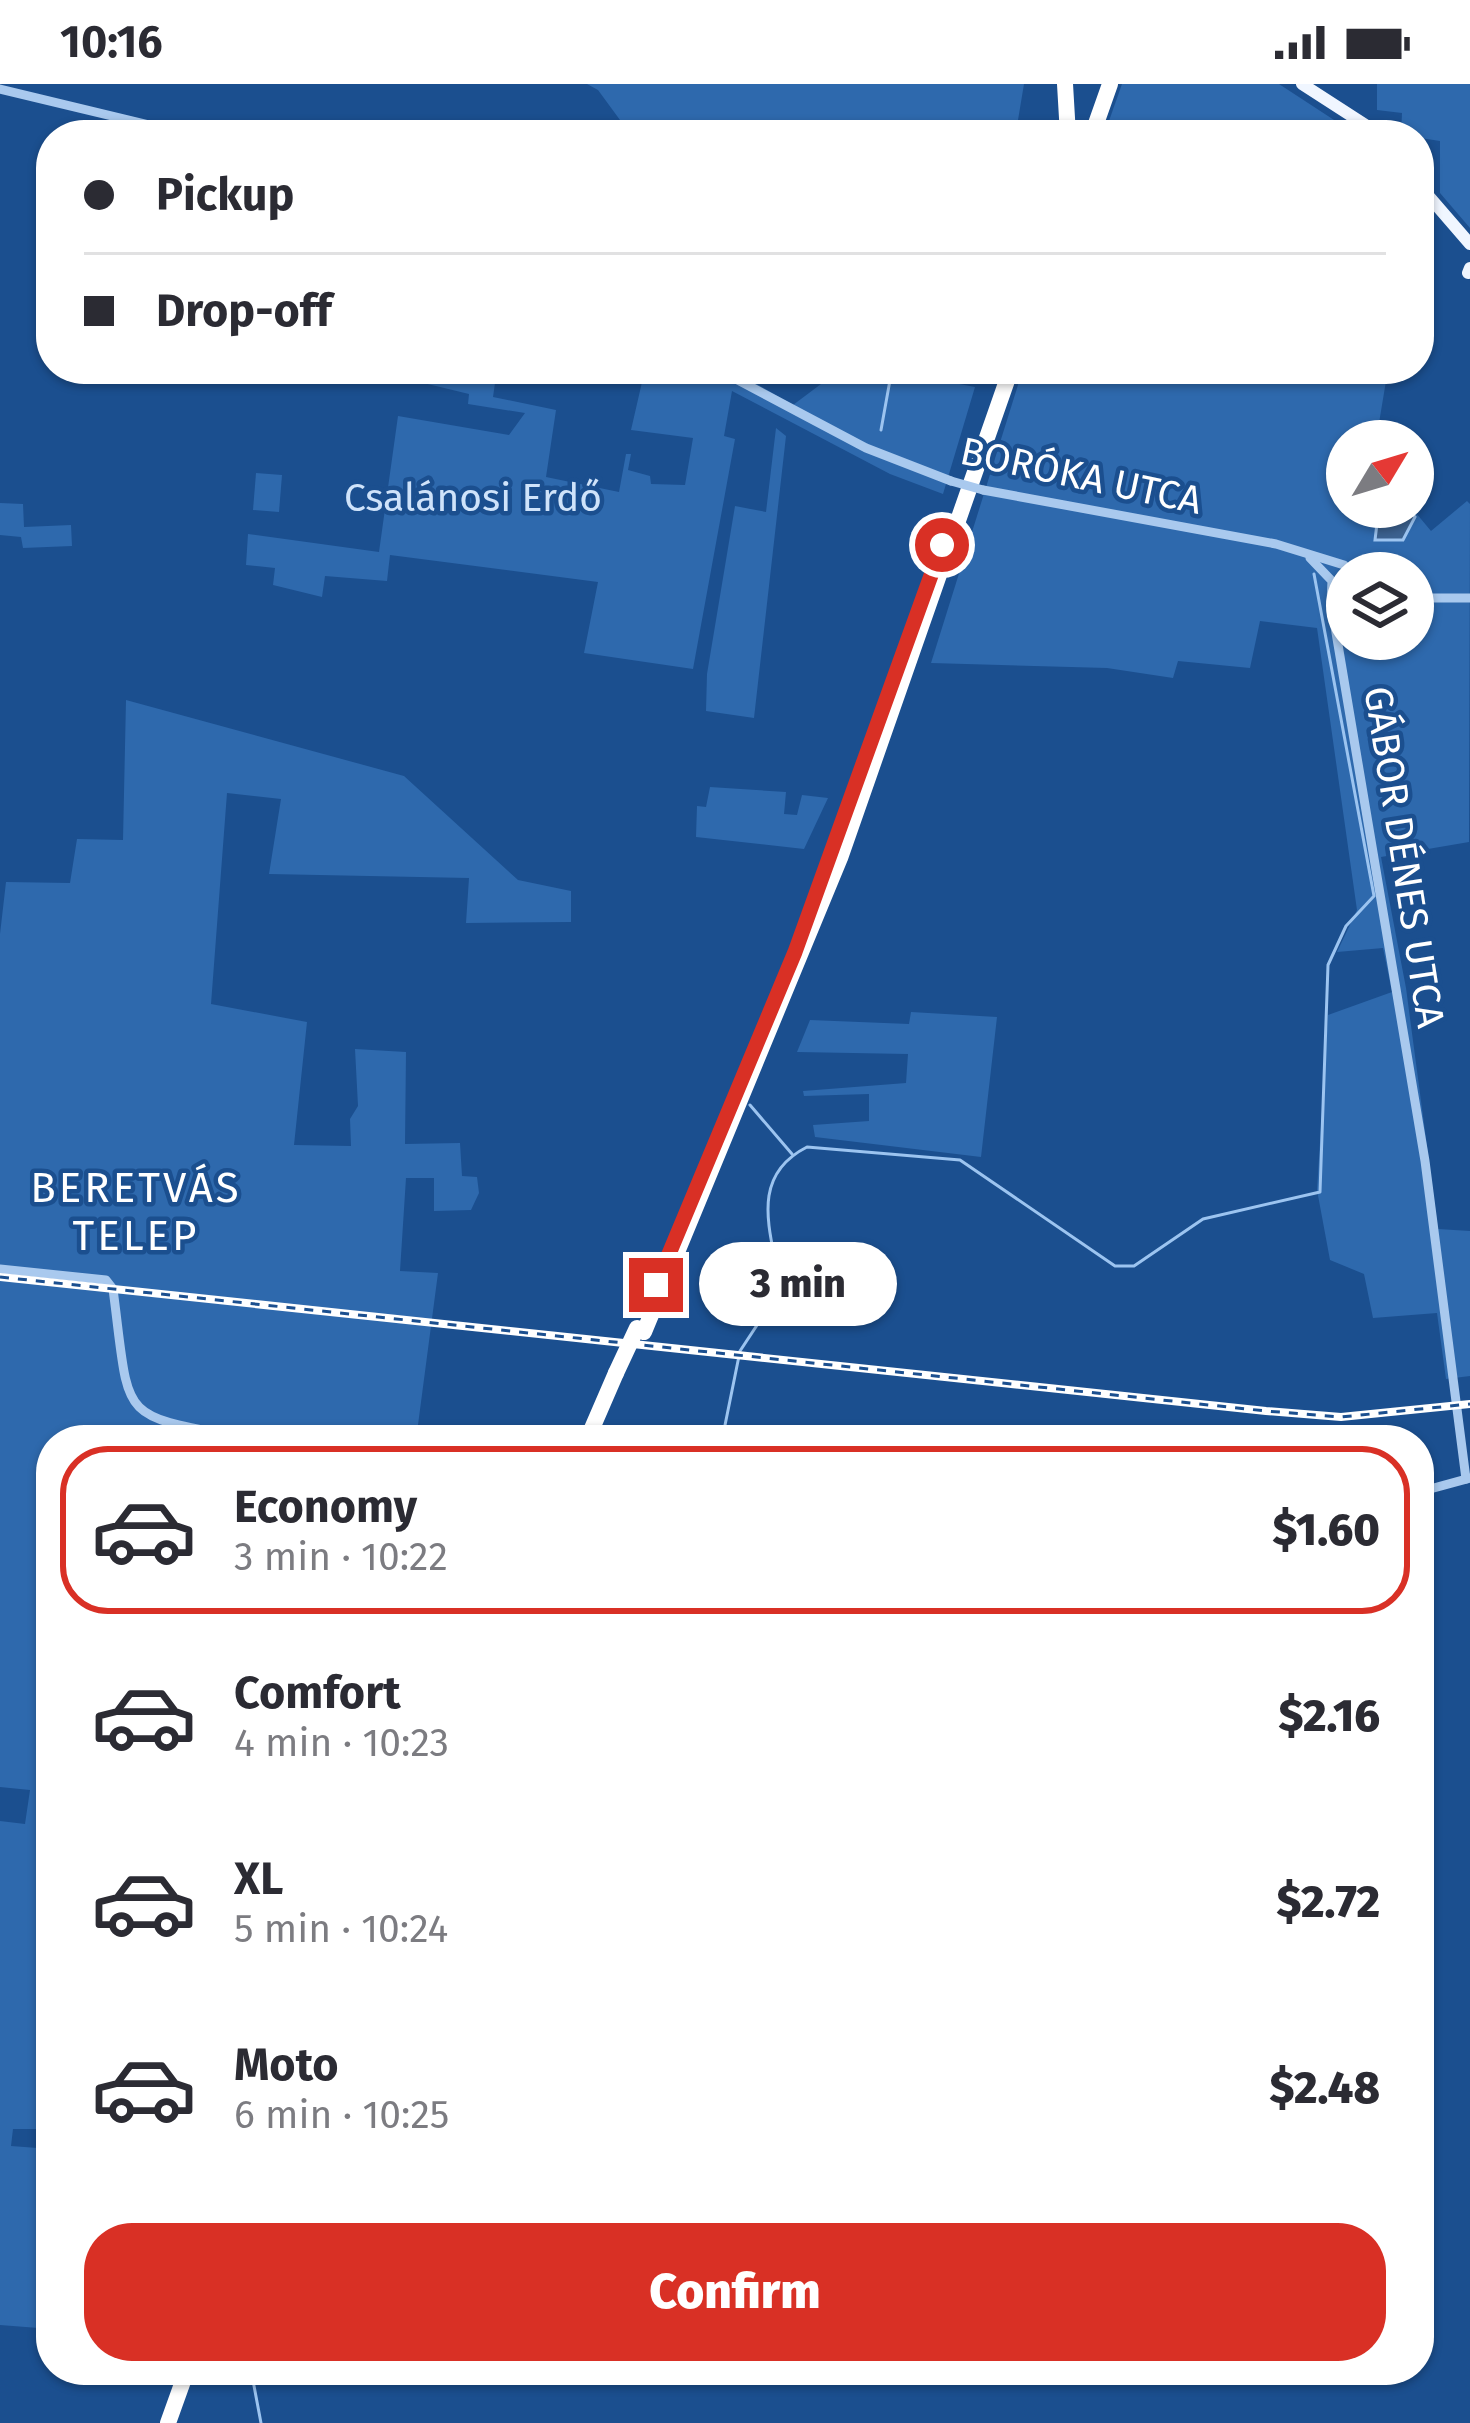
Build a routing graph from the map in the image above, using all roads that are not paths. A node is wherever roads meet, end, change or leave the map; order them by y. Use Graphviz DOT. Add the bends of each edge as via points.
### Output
graph roads {
  1 [pos="1065,84"];
  2 [pos="1105,84"];
  3 [pos="1302,84"];
  4 [pos="0,89"];
  5 [pos="129,120"];
  6 [pos="1067,120"];
  7 [pos="1092,120"];
  8 [pos="1353,120"];
  9 [pos="1434,194"];
  10 [pos="1434,198"];
  11 [pos="1441,204"];
  12 [pos="1470,232"];
  13 [pos="1470,244"];
  14 [pos="1470,256"];
  15 [pos="746,384"];
  16 [pos="1001,384"];
  17 [pos="1326,569"];
  18 [pos="1434,598"];
  19 [pos="1470,598"];
  20 [pos="1340,660"];
  21 [pos="0,1269"];
  22 [pos="620,1375"];
  23 [pos="178,1425"];
  24 [pos="594,1425"];
  25 [pos="602,1425"];
  26 [pos="1468,1478"];
  27 [pos="1434,1488"];
  28 [pos="186,2385"];
  29 [pos="172,2423"];
  1 -- 6 [label="highway"];
  2 -- 7 [label="highway"];
  3 -- 8 [label="main road"];
  4 -- 5 [label="street"];
  9 -- 11 [label="main road"];
  10 -- 11 [label="main road"];
  11 -- 12 [label="main road"];
  11 -- 13 [label="main road"];
  11 -- 14 [label="main road"];
  15 -- 17 [label="street, BORÓKA UTCA, bridge" via="866,448 951,481 1276,544"];
  16 -- 22 [label="highway, bridge" via="840,858"];
  18 -- 19 [label="street"];
  20 -- 26 [label="street, GÁBOR DÉNES UTCA" via="1425,1161"];
  21 -- 23 [label="street" via="110,1283 126,1390 138,1411"];
  22 -- 24 [label="highway"];
  22 -- 25 [label="highway"];
  26 -- 27 [label="street"];
  28 -- 29 [label="highway"];
}
